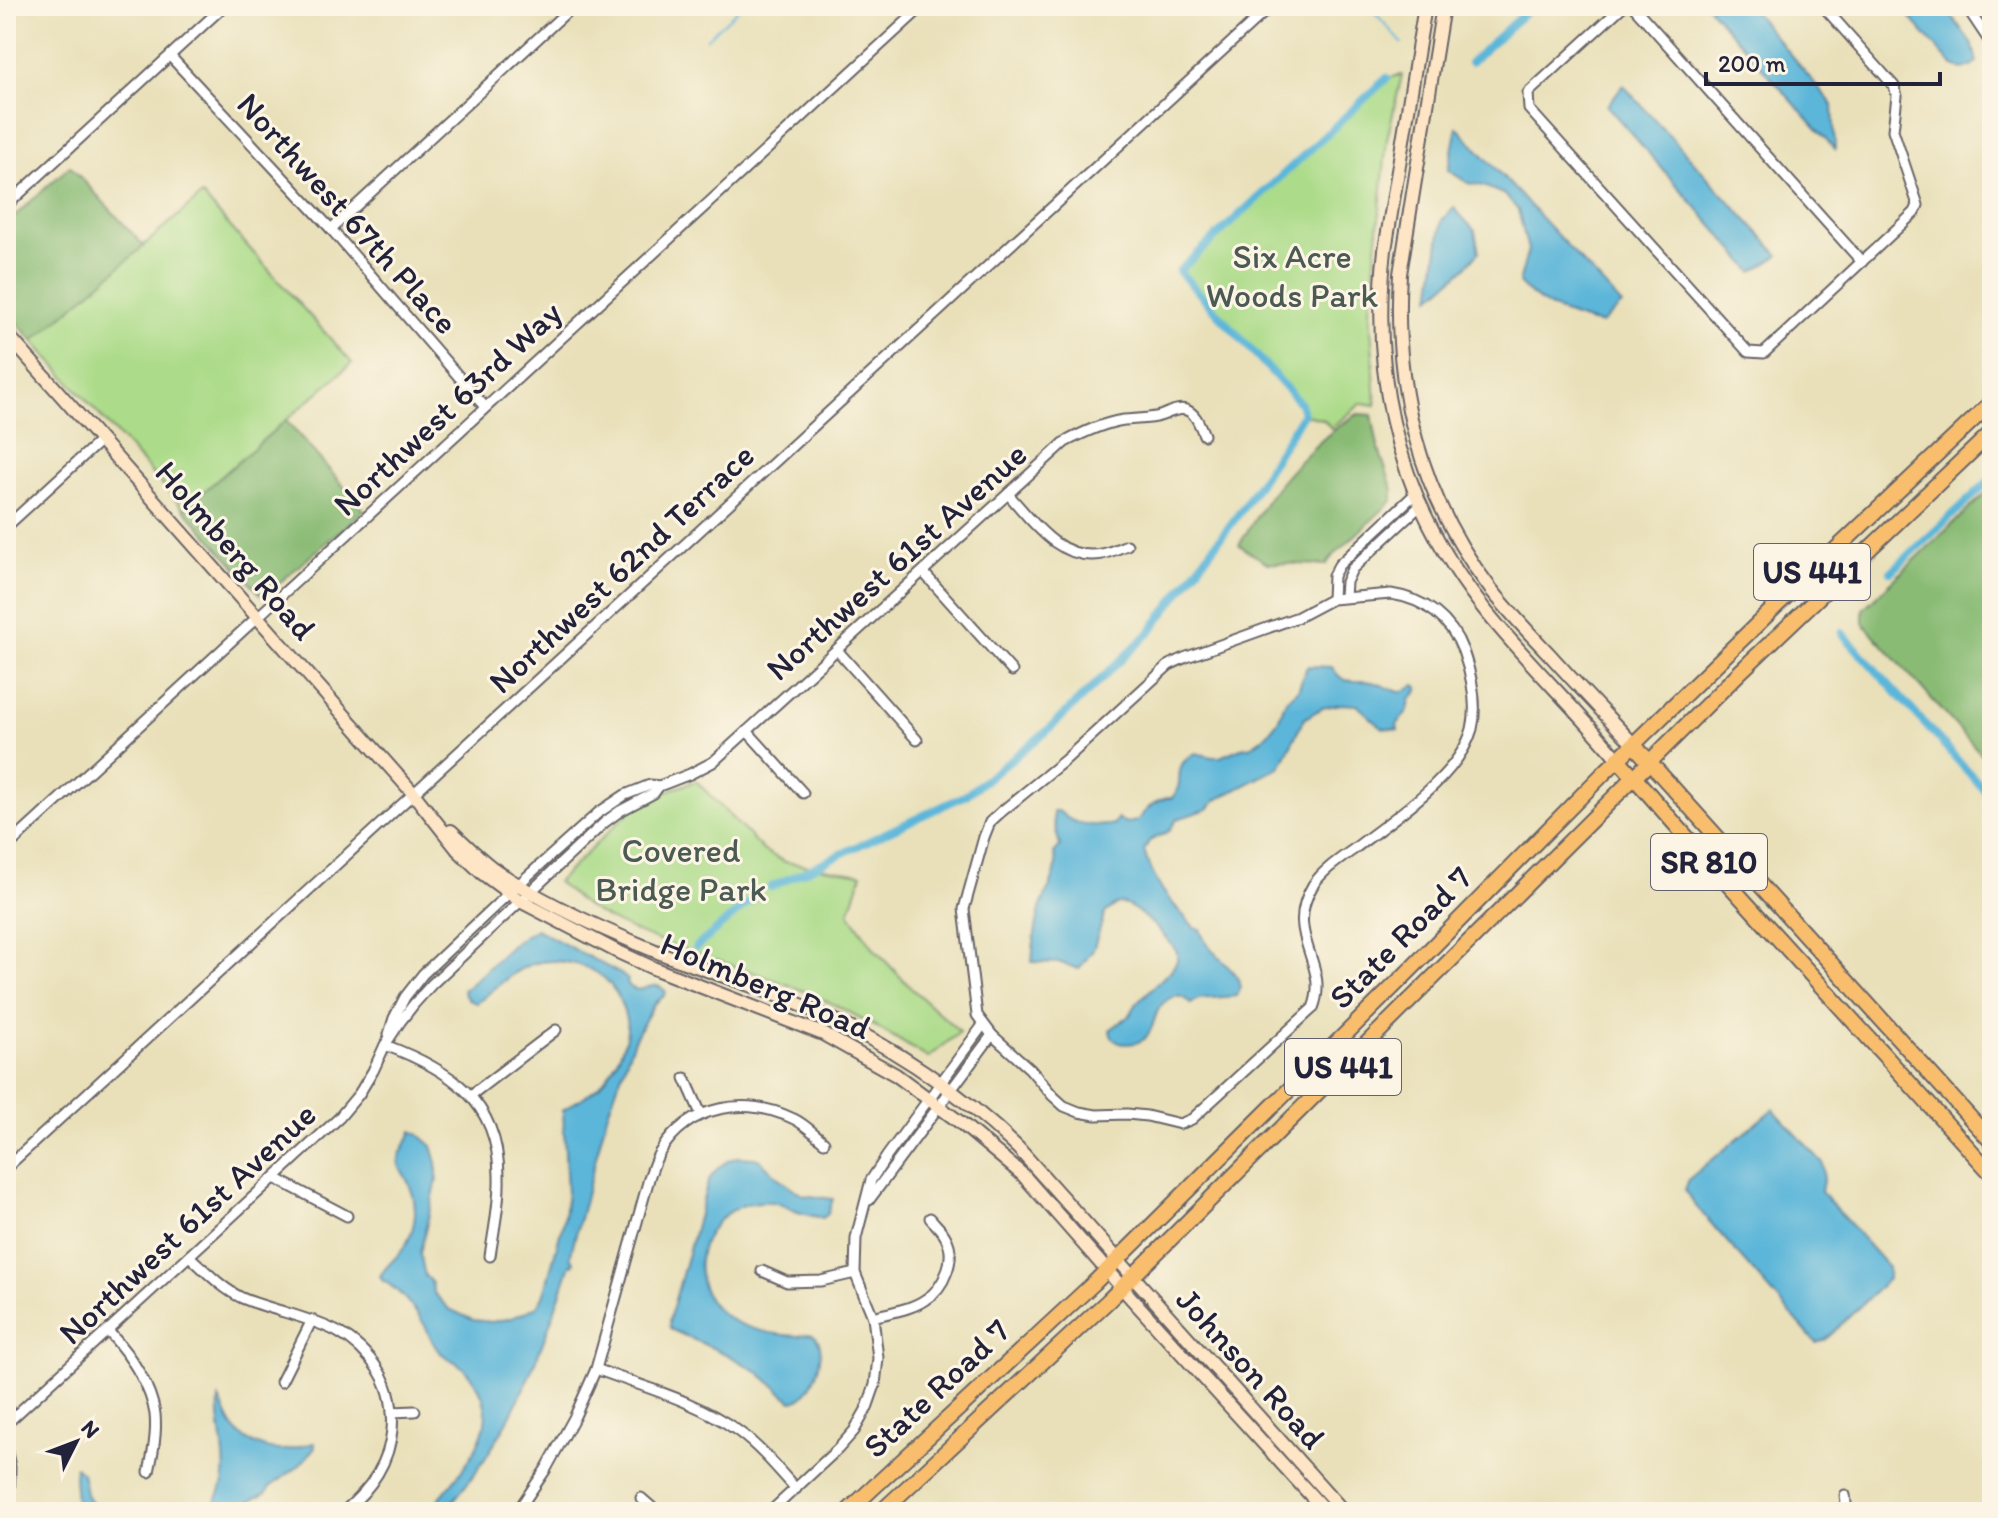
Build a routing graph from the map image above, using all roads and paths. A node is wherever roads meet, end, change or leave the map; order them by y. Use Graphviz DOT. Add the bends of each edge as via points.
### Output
graph roads {
  1 [pos="224,6"];
  2 [pos="573,6"];
  3 [pos="923,6"];
  4 [pos="1271,6"];
  5 [pos="1425,6"];
  6 [pos="1443,6"];
  7 [pos="1623,6"];
  8 [pos="1633,6"];
  9 [pos="1823,6"];
  10 [pos="1966,6"];
  11 [pos="1987,6"];
  12 [pos="1992,14"];
  13 [pos="1992,45"];
  14 [pos="170,56"];
  15 [pos="6,206"];
  16 [pos="331,229"];
  17 [pos="1862,262"];
  18 [pos="6,333"];
  19 [pos="1992,402"];
  20 [pos="485,407"];
  21 [pos="1992,432"];
  22 [pos="1204,435"];
  23 [pos="101,440"];
  24 [pos="1919,470"];
  25 [pos="1008,494"];
  26 [pos="1436,495"];
  27 [pos="1417,500"];
  28 [pos="1899,520"];
  29 [pos="6,527"];
  30 [pos="1127,545"];
  31 [pos="1359,545"];
  32 [pos="1367,554"];
  33 [pos="923,572"];
  34 [pos="1345,597"];
  35 [pos="1332,599"];
  36 [pos="258,617"];
  37 [pos="837,650"];
  38 [pos="1012,671"];
  39 [pos="747,731"];
  40 [pos="917,740"];
  41 [pos="1634,745"];
  42 [pos="1618,759"];
  43 [pos="1649,762"];
  44 [pos="1634,777"];
  45 [pos="413,793"];
  46 [pos="803,793"];
  47 [pos="6,848"];
  48 [pos="519,890"];
  49 [pos="520,901"];
  50 [pos="1410,970"];
  51 [pos="1831,995"];
  52 [pos="1870,1007"];
  53 [pos="1400,1011"];
  54 [pos="1367,1013"];
  55 [pos="1848,1014"];
  56 [pos="983,1025"];
  57 [pos="556,1030"];
  58 [pos="1891,1032"];
  59 [pos="992,1035"];
  60 [pos="385,1045"];
  61 [pos="1362,1049"];
  62 [pos="685,1078"];
  63 [pos="940,1083"];
  64 [pos="952,1091"];
  65 [pos="471,1095"];
  66 [pos="929,1098"];
  67 [pos="940,1107"];
  68 [pos="701,1114"];
  69 [pos="824,1142"];
  70 [pos="1992,1142"];
  71 [pos="6,1168"];
  72 [pos="1992,1174"];
  73 [pos="275,1178"];
  74 [pos="865,1206"];
  75 [pos="347,1216"];
  76 [pos="930,1218"];
  77 [pos="189,1256"];
  78 [pos="490,1256"];
  79 [pos="1112,1265"];
  80 [pos="762,1271"];
  81 [pos="855,1273"];
  82 [pos="1127,1282"];
  83 [pos="873,1317"];
  84 [pos="312,1320"];
  85 [pos="108,1331"];
  86 [pos="596,1369"];
  87 [pos="281,1382"];
  88 [pos="415,1411"];
  89 [pos="393,1417"];
  90 [pos="6,1424"];
  91 [pos="6,1448"];
  92 [pos="149,1472"];
  93 [pos="796,1489"];
  94 [pos="1845,1495"];
  95 [pos="641,1498"];
  96 [pos="1313,1499"];
  97 [pos="9,1512"];
  98 [pos="343,1512"];
  99 [pos="517,1512"];
  100 [pos="657,1512"];
  101 [pos="770,1512"];
  102 [pos="847,1512"];
  103 [pos="881,1512"];
  104 [pos="1326,1512"];
  105 [pos="1334,1512"];
  106 [pos="1344,1512"];
  107 [pos="1842,1512"];
  1 -- 14 [label="street"];
  2 -- 16 [label="street"];
  3 -- 20 [label="street, Northwest 63rd Way"];
  4 -- 45 [label="street, Northwest 62nd Terrace"];
  5 -- 27 [label="street" via="1380,299 1388,404"];
  6 -- 26 [label="street" via="1399,305 1406,396"];
  7 -- 17 [label="street" via="1528,93 1529,109 1748,352 1764,353"];
  8 -- 17 [label="street"];
  9 -- 17 [label="street" via="1894,86 1893,130 1918,205"];
  10 -- 13 [label="street"];
  11 -- 12 [label="street"];
  14 -- 15 [label="street"];
  14 -- 16 [label="street, Northwest 67th Place"];
  16 -- 20 [label="street, Northwest 67th Place"];
  18 -- 23 [label="street, Holmberg Road"];
  19 -- 24 [label="main road, State Road 7 / US 441"];
  20 -- 36 [label="street, Northwest 63rd Way"];
  21 -- 28 [label="main road, State Road 7 / US 441"];
  22 -- 25 [label="street, Northwest 61st Avenue" via="1193,413 1185,409 1101,425 1065,442"];
  23 -- 29 [label="street"];
  23 -- 36 [label="street, Holmberg Road"];
  24 -- 28 [label="main road" via="1916,491"];
  24 -- 41 [label="main road, State Road 7 / US 441"];
  25 -- 30 [label="street" via="1065,549 1093,555"];
  25 -- 33 [label="street, Northwest 61st Avenue"];
  26 -- 27 [label="street"];
  26 -- 41 [label="street" via="1491,589"];
  27 -- 31 [label="street"];
  27 -- 32 [label="street"];
  27 -- 42 [label="street" via="1482,606"];
  28 -- 43 [label="main road, State Road 7 / US 441"];
  31 -- 32 [label="street"];
  31 -- 35 [label="street" via="1333,576"];
  32 -- 34 [label="street" via="1352,569"];
  33 -- 37 [label="street, Northwest 61st Avenue"];
  33 -- 38 [label="street"];
  34 -- 35 [label="street"];
  34 -- 59 [label="street" via="1391,594 1430,607 1458,637 1474,705 1472,729 1447,772 1315,882 1302,915 1318,982 1313,1008 1192,1119 1180,1124 1064,1106"];
  35 -- 56 [label="street" via="1169,665 990,822 964,909 975,1003"];
  36 -- 45 [label="street, Holmberg Road"];
  36 -- 47 [label="street, Northwest 63rd Way"];
  37 -- 39 [label="street, Northwest 61st Avenue"];
  37 -- 40 [label="street"];
  39 -- 46 [label="street"];
  39 -- 48 [label="street, Northwest 61st Avenue" via="713,762 625,795 598,813"];
  41 -- 42 [label="main road, State Road 7 / US 441"];
  41 -- 43 [label="main road, SR 810"];
  42 -- 44 [label="main road, SR 810"];
  42 -- 50 [label="main road, State Road 7 / US 441"];
  43 -- 44 [label="main road, State Road 7 / US 441"];
  43 -- 52 [label="main road, SR 810"];
  44 -- 51 [label="main road, SR 810"];
  44 -- 53 [label="main road, State Road 7 / US 441"];
  45 -- 48 [label="street, Holmberg Road" via="482,873"];
  45 -- 71 [label="street, Northwest 62nd Terrace"];
  48 -- 49 [label="street, Holmberg Road"];
  48 -- 60 [label="street, Northwest 61st Avenue" via="423,974 405,997"];
  48 -- 63 [label="street, Holmberg Road" via="649,949 827,1016"];
  49 -- 60 [label="street, Northwest 61st Avenue" via="432,984"];
  49 -- 66 [label="street, Holmberg Road" via="653,968 823,1034"];
  50 -- 53 [label="main road"];
  50 -- 54 [label="main road, State Road 7 / US 441"];
  51 -- 52 [label="main road"];
  51 -- 55 [label="main road, SR 810"];
  52 -- 58 [label="main road, SR 810"];
  53 -- 61 [label="main road, State Road 7 / US 441"];
  54 -- 61 [label="main road" via="1371,1024"];
  54 -- 79 [label="main road, State Road 7 / US 441"];
  55 -- 58 [label="main road" via="1861,1014"];
  55 -- 72 [label="main road, SR 810"];
  56 -- 59 [label="street"];
  56 -- 63 [label="street"];
  57 -- 65 [label="street"];
  58 -- 70 [label="main road, SR 810"];
  59 -- 64 [label="street"];
  60 -- 65 [label="street" via="434,1066"];
  60 -- 73 [label="street, Northwest 61st Avenue" via="359,1094"];
  61 -- 82 [label="main road, State Road 7 / US 441"];
  62 -- 68 [label="street"];
  63 -- 64 [label="street, Holmberg Road"];
  63 -- 66 [label="street"];
  64 -- 67 [label="street"];
  64 -- 79 [label="street, Holmberg Road" via="1018,1148"];
  65 -- 78 [label="street" via="498,1154"];
  66 -- 67 [label="street, Holmberg Road"];
  66 -- 74 [label="street" via="871,1180"];
  67 -- 74 [label="street"];
  67 -- 79 [label="street, Holmberg Road" via="1023,1175"];
  68 -- 69 [label="street" via="756,1107 797,1120"];
  68 -- 86 [label="street" via="658,1155"];
  73 -- 75 [label="street"];
  73 -- 77 [label="street, Northwest 61st Avenue"];
  74 -- 81 [label="street" via="856,1238"];
  76 -- 83 [label="street" via="950,1248 941,1284 928,1298"];
  77 -- 84 [label="street" via="243,1299"];
  77 -- 85 [label="street, Northwest 61st Avenue"];
  79 -- 82 [label="street, Johnson Road"];
  79 -- 102 [label="main road, State Road 7 / US 441"];
  80 -- 81 [label="street" via="787,1282"];
  81 -- 83 [label="street"];
  82 -- 96 [label="street, Johnson Road"];
  82 -- 103 [label="main road, State Road 7 / US 441"];
  82 -- 106 [label="street, Johnson Road"];
  83 -- 93 [label="street" via="878,1358 867,1408 854,1431"];
  84 -- 87 [label="street"];
  84 -- 89 [label="street" via="356,1343 372,1360 383,1378"];
  85 -- 90 [label="street, Northwest 61st Avenue"];
  85 -- 92 [label="street" via="139,1371 155,1414"];
  86 -- 93 [label="street" via="683,1402 737,1430"];
  86 -- 99 [label="street" via="546,1469"];
  88 -- 89 [label="street"];
  89 -- 98 [label="street" via="384,1462"];
  91 -- 97 [label="street"];
  93 -- 101 [label="street"];
  94 -- 107 [label="street"];
  95 -- 100 [label="street"];
  96 -- 104 [label="street, Johnson Road"];
  96 -- 105 [label="street"];
}
